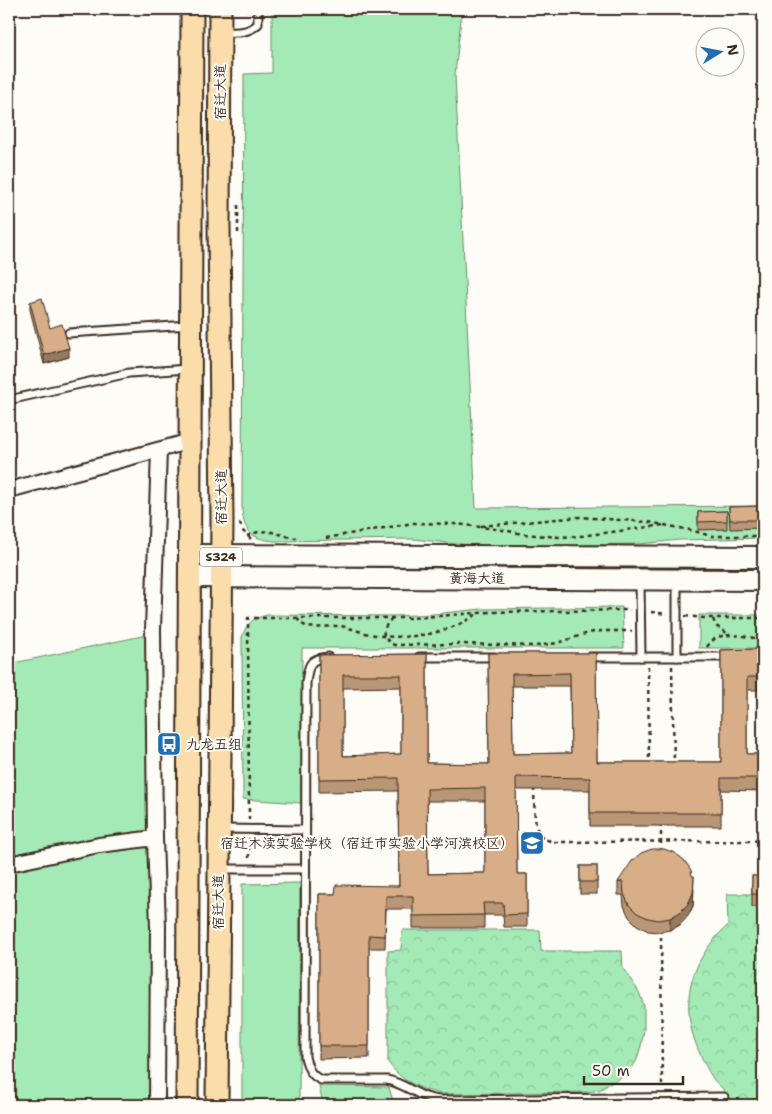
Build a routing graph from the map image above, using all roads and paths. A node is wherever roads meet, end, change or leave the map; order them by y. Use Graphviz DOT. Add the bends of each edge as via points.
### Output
graph roads {
  1 [pos="192,9"];
  2 [pos="220,9"];
  3 [pos="258,9"];
  4 [pos="759,9"];
  5 [pos="220,32"];
  6 [pos="763,118"];
  7 [pos="238,200"];
  8 [pos="238,239"];
  9 [pos="192,325"];
  10 [pos="69,333"];
  11 [pos="191,369"];
  12 [pos="9,400"];
  13 [pos="191,441"];
  14 [pos="159,450"];
  15 [pos="9,490"];
  16 [pos="240,522"];
  17 [pos="664,525"];
  18 [pos="474,526"];
  19 [pos="247,536"];
  20 [pos="763,536"];
  21 [pos="302,538"];
  22 [pos="319,538"];
  23 [pos="260,542"];
  24 [pos="190,556"];
  25 [pos="221,556"];
  26 [pos="763,557"];
  27 [pos="190,577"];
  28 [pos="221,578"];
  29 [pos="640,579"];
  30 [pos="676,579"];
  31 [pos="763,580"];
  32 [pos="478,613"];
  33 [pos="297,618"];
  34 [pos="392,618"];
  35 [pos="712,618"];
  36 [pos="641,630"];
  37 [pos="731,635"];
  38 [pos="384,636"];
  39 [pos="763,639"];
  40 [pos="335,657"];
  41 [pos="414,657"];
  42 [pos="502,657"];
  43 [pos="581,657"];
  44 [pos="644,657"];
  45 [pos="674,657"];
  46 [pos="701,657"];
  47 [pos="736,657"];
  48 [pos="649,768"];
  49 [pos="674,768"];
  50 [pos="534,786"];
  51 [pos="661,823"];
  52 [pos="219,830"];
  53 [pos="305,830"];
  54 [pos="155,838"];
  55 [pos="763,840"];
  56 [pos="661,842"];
  57 [pos="661,852"];
  58 [pos="9,864"];
  59 [pos="219,869"];
  60 [pos="305,869"];
  61 [pos="661,920"];
  62 [pos="724,1097"];
  63 [pos="662,1098"];
  64 [pos="157,1105"];
  65 [pos="187,1105"];
  66 [pos="217,1105"];
  1 -- 9 [label="main road, 宿迁大道 / S324"];
  2 -- 5 [label="main road, 宿迁大道 / S324"];
  3 -- 5 [label="lane" via="258,24 253,28 242,33"];
  4 -- 6 [label="path"];
  5 -- 25 [label="main road, 宿迁大道 / S324"];
  7 -- 8 [label="path"];
  9 -- 10 [label="lane"];
  9 -- 11 [label="main road, 宿迁大道 / S324"];
  11 -- 12 [label="lane" via="129,373"];
  11 -- 13 [label="main road, 宿迁大道 / S324"];
  13 -- 14 [label="street"];
  13 -- 24 [label="main road, 宿迁大道 / S324"];
  14 -- 15 [label="street"];
  14 -- 54 [label="street" via="153,629"];
  16 -- 19 [label="path"];
  17 -- 18 [label="path" via="580,517"];
  17 -- 18 [label="path" via="559,537"];
  17 -- 20 [label="path" via="711,536"];
  18 -- 22 [label="path" via="413,523"];
  19 -- 21 [label="path" via="266,530"];
  19 -- 23 [label="path"];
  24 -- 25 [label="main road, 黄海大道"];
  24 -- 27 [label="main road, 宿迁大道 / S324"];
  25 -- 26 [label="main road, 黄海大道"];
  25 -- 28 [label="main road, 宿迁大道 / S324"];
  27 -- 28 [label="main road, 黄海大道"];
  27 -- 65 [label="main road, 宿迁大道 / S324"];
  28 -- 29 [label="main road, 黄海大道"];
  28 -- 52 [label="main road, 宿迁大道 / S324"];
  29 -- 30 [label="main road, 黄海大道"];
  29 -- 36 [label="lane"];
  30 -- 31 [label="main road, 黄海大道"];
  30 -- 45 [label="lane"];
  32 -- 38 [label="path" via="453,628 437,632"];
  33 -- 38 [label="path" via="300,624 310,628 347,627"];
  34 -- 38 [label="path" via="383,630"];
  35 -- 37 [label="path" via="716,626"];
  36 -- 38 [label="path" via="601,631 534,646 394,645"];
  36 -- 44 [label="lane"];
  37 -- 39 [label="path"];
  37 -- 46 [label="path" via="710,642"];
  40 -- 53 [label="lane" via="316,658 307,672"];
  41 -- 42 [label="lane"];
  43 -- 44 [label="lane"];
  44 -- 45 [label="lane"];
  44 -- 48 [label="path"];
  45 -- 46 [label="lane"];
  45 -- 49 [label="path"];
  46 -- 47 [label="lane"];
  50 -- 56 [label="path" via="536,823 544,839 554,842"];
  51 -- 56 [label="path"];
  52 -- 53 [label="lane"];
  52 -- 59 [label="main road, 宿迁大道 / S324"];
  53 -- 60 [label="lane"];
  54 -- 58 [label="street" via="99,845"];
  54 -- 64 [label="street"];
  55 -- 56 [label="path"];
  56 -- 57 [label="path"];
  59 -- 60 [label="lane"];
  59 -- 66 [label="main road, 宿迁大道 / S324"];
  60 -- 63 [label="lane" via="305,1056 313,1076 321,1080 387,1080 421,1096 439,1100"];
  61 -- 63 [label="path"];
  62 -- 63 [label="lane"];
}
